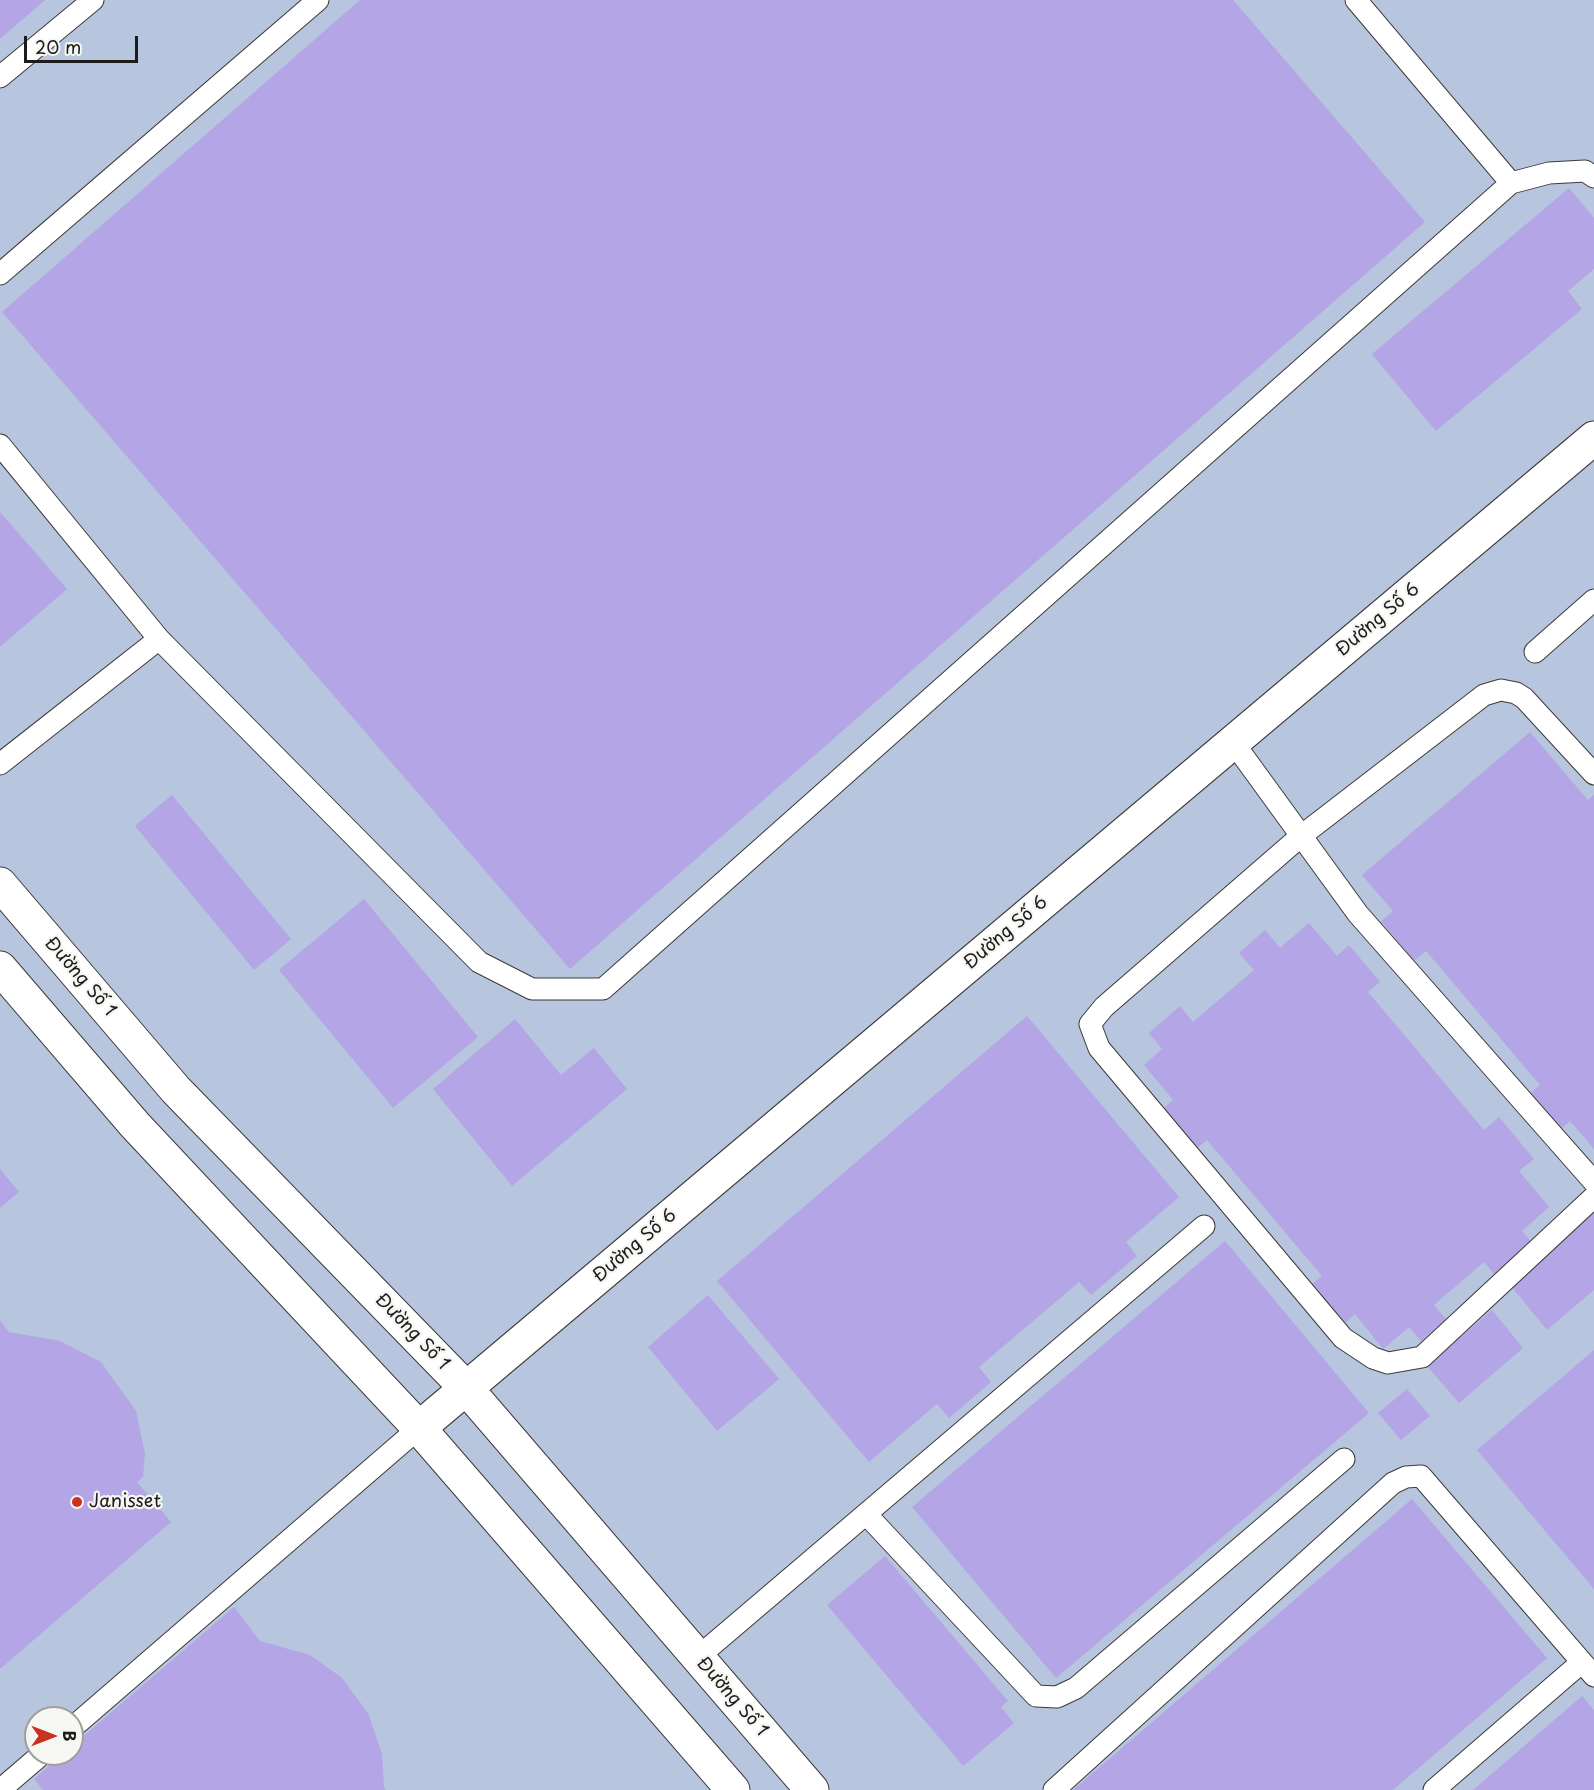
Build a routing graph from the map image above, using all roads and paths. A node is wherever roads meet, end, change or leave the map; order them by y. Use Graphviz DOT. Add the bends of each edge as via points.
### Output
graph roads {
  1 [pos="93,0"];
  2 [pos="318,0"];
  3 [pos="1356,0"];
  4 [pos="0,77"];
  5 [pos="1594,177"];
  6 [pos="1511,183"];
  7 [pos="0,274"];
  8 [pos="1594,438"];
  9 [pos="0,446"];
  10 [pos="1594,600"];
  11 [pos="159,639"];
  12 [pos="1535,652"];
  13 [pos="1233,742"];
  14 [pos="0,764"];
  15 [pos="1594,774"];
  16 [pos="1301,836"];
  17 [pos="0,884"];
  18 [pos="0,968"];
  19 [pos="1594,1182"];
  20 [pos="1594,1197"];
  21 [pos="1204,1226"];
  22 [pos="466,1388"];
  23 [pos="419,1428"];
  24 [pos="1344,1459"];
  25 [pos="866,1514"];
  26 [pos="698,1657"];
  27 [pos="1588,1669"];
  28 [pos="84,1718"];
  29 [pos="28,1766"];
  30 [pos="0,1790"];
  31 [pos="733,1790"];
  32 [pos="812,1790"];
  33 [pos="1053,1790"];
  34 [pos="1434,1790"];
  1 -- 4 [label="lane"];
  2 -- 7 [label="lane"];
  3 -- 6 [label="lane"];
  5 -- 6 [label="lane" via="1585,171 1550,173"];
  6 -- 11 [label="lane" via="603,989 532,989 479,962"];
  8 -- 13 [label="street, Đường Số 6"];
  9 -- 11 [label="lane"];
  10 -- 12 [label="lane"];
  11 -- 14 [label="lane"];
  13 -- 16 [label="lane"];
  13 -- 22 [label="street, Đường Số 6"];
  15 -- 16 [label="lane" via="1524,698 1501,690 1484,695"];
  16 -- 19 [label="lane" via="1358,914"];
  16 -- 20 [label="lane" via="1104,1007 1090,1024 1099,1048 1343,1338 1388,1363 1422,1358"];
  17 -- 22 [label="street, Đường Số 1" via="176,1090"];
  18 -- 23 [label="street" via="135,1125"];
  21 -- 25 [label="lane"];
  22 -- 23 [label="street, Đường Số 6"];
  22 -- 26 [label="street, Đường Số 1"];
  23 -- 28 [label="lane"];
  23 -- 31 [label="street"];
  24 -- 25 [label="lane" via="1076,1688 1057,1697 1036,1696"];
  25 -- 26 [label="lane"];
  26 -- 32 [label="street, Đường Số 1"];
  27 -- 33 [label="lane" via="1421,1476 1406,1477 1394,1483"];
  27 -- 34 [label="lane"];
  29 -- 30 [label="lane"];
}
